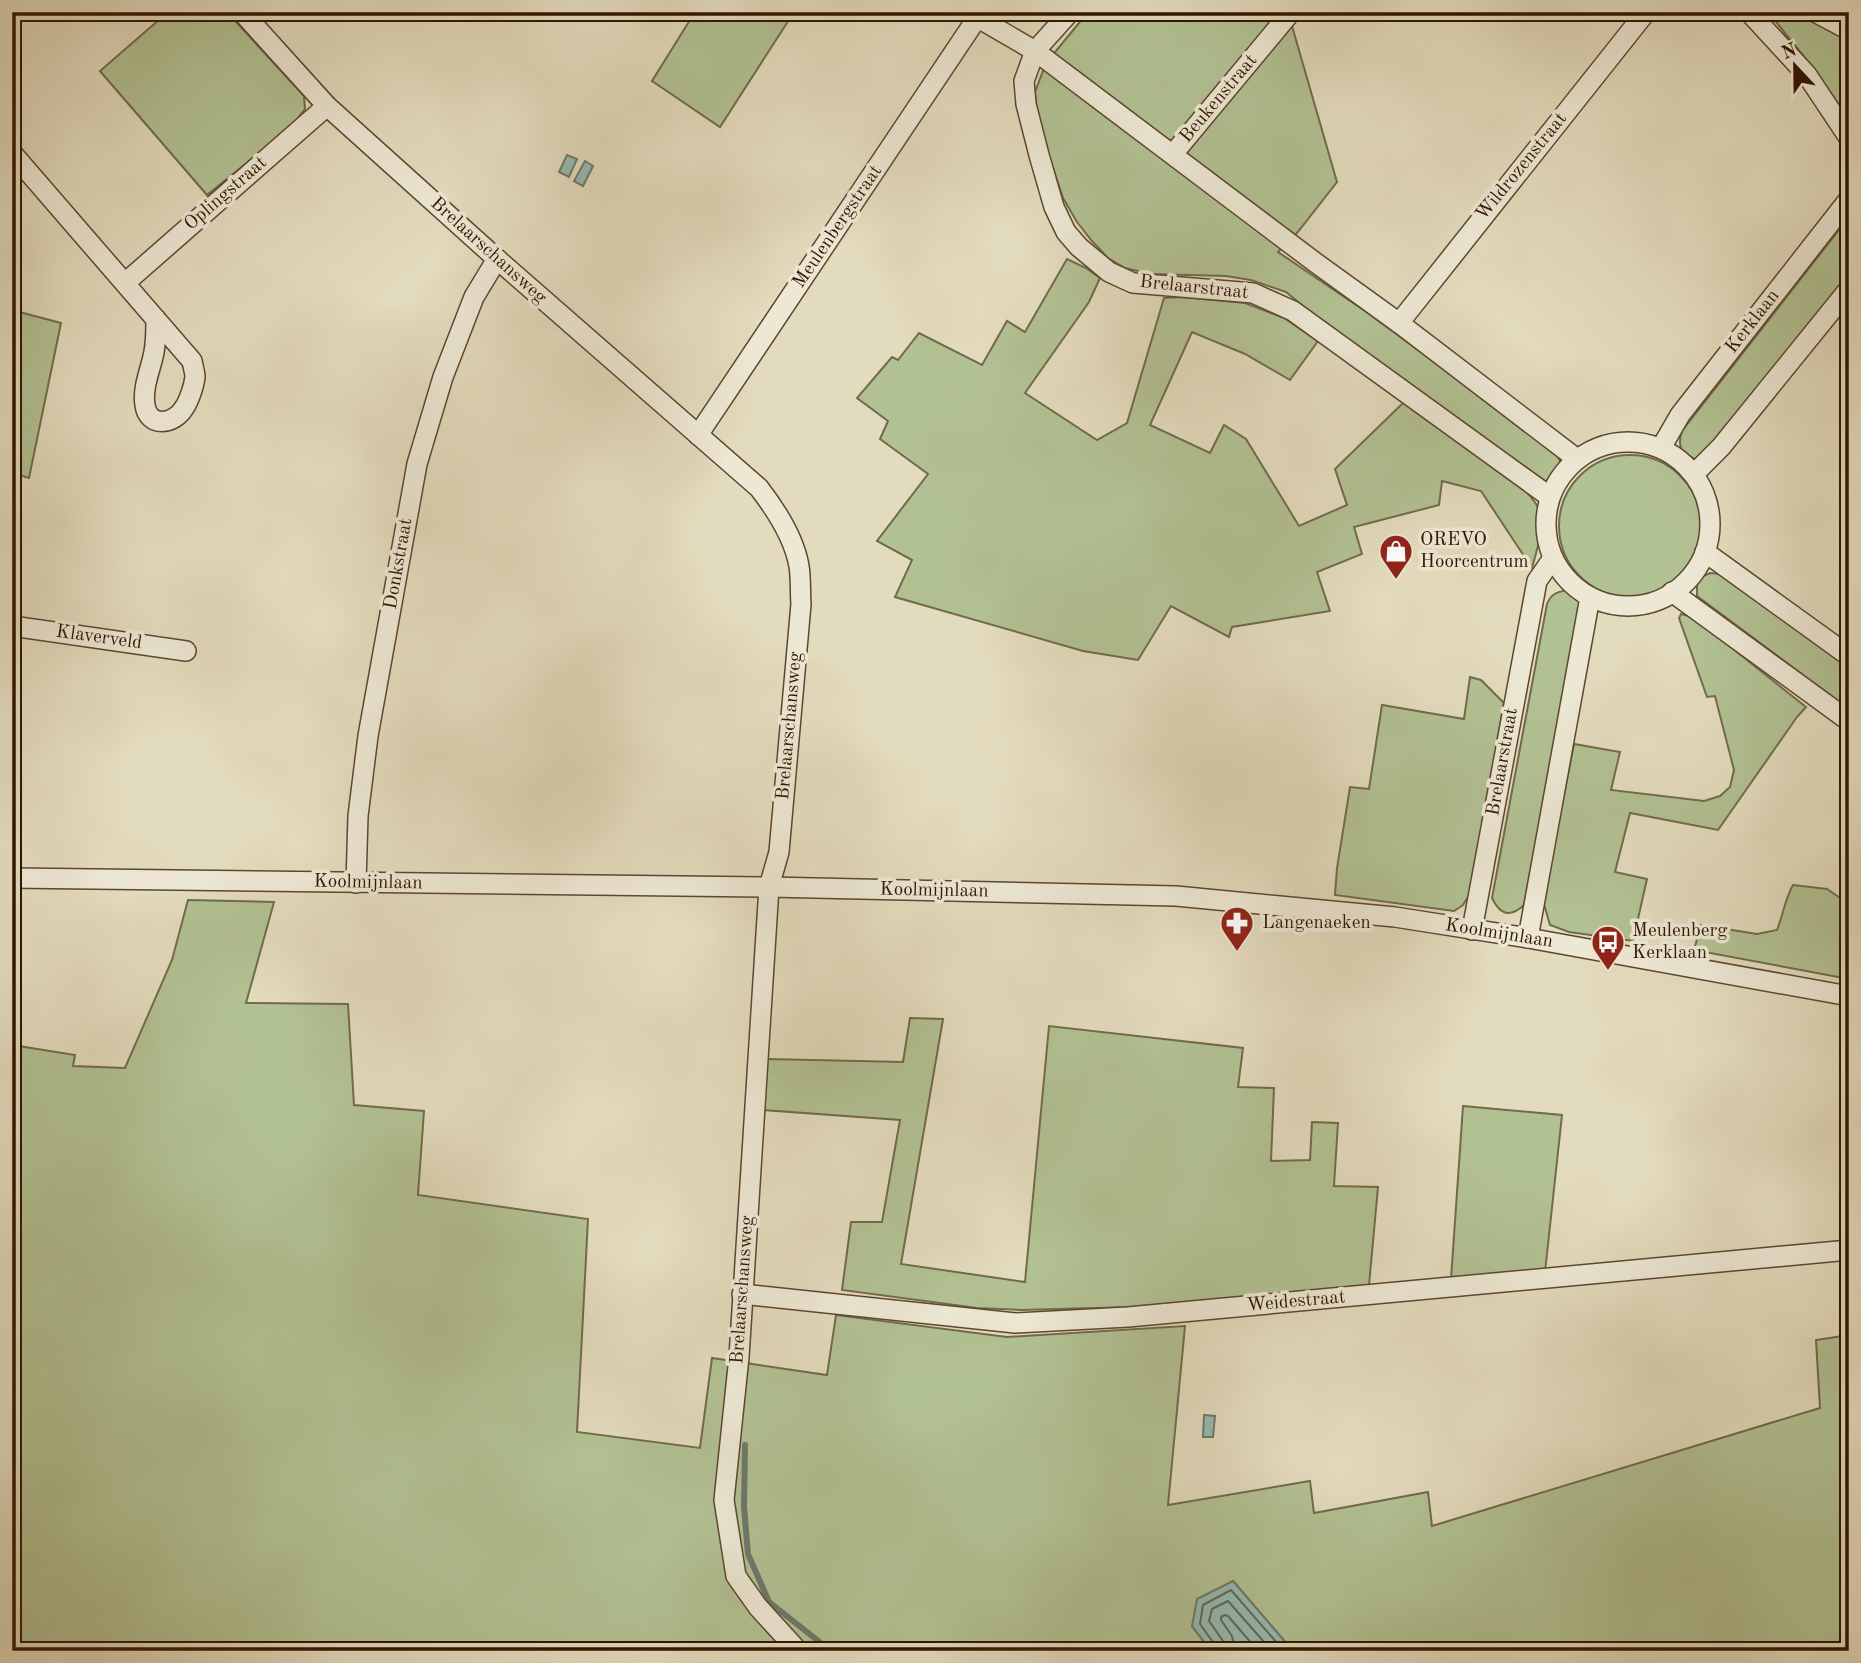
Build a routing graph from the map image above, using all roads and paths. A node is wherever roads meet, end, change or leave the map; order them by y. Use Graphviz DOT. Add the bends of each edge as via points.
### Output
graph roads {
  1 [pos="242,12"];
  2 [pos="1070,12"];
  3 [pos="1291,12"];
  4 [pos="1646,12"];
  5 [pos="1749,12"];
  6 [pos="1815,12"];
  7 [pos="973,15"];
  8 [pos="1849,30"];
  9 [pos="1035,51"];
  10 [pos="327,106"];
  11 [pos="1849,138"];
  12 [pos="12,153"];
  13 [pos="1173,153"];
  14 [pos="1849,199"];
  15 [pos="497,259"];
  16 [pos="125,283"];
  17 [pos="1849,289"];
  18 [pos="156,319"];
  19 [pos="1399,323"];
  20 [pos="698,435"];
  21 [pos="1661,448"];
  22 [pos="1577,459"];
  23 [pos="1694,474"];
  24 [pos="1550,498"];
  25 [pos="1705,552"];
  26 [pos="1553,558"];
  27 [pos="1672,592"];
  28 [pos="1590,597"];
  29 [pos="12,626"];
  30 [pos="186,651"];
  31 [pos="1849,656"];
  32 [pos="1849,721"];
  33 [pos="12,878"];
  34 [pos="356,883"];
  35 [pos="769,887"];
  36 [pos="1472,930"];
  37 [pos="1528,938"];
  38 [pos="1849,996"];
  39 [pos="1849,1250"];
  40 [pos="742,1294"];
  41 [pos="799,1651"];
  1 -- 10 [label="street, Brelaarschansweg"];
  2 -- 9 [label="street"];
  3 -- 13 [label="street, Beukenstraat"];
  4 -- 19 [label="street, Wildrozenstraat"];
  5 -- 11 [label="street" via="1807,75"];
  6 -- 8 [label="street"];
  7 -- 9 [label="street"];
  7 -- 20 [label="street, Meulenbergstraat"];
  9 -- 13 [label="street"];
  9 -- 24 [label="street, Brelaarstraat" via="1024,81 1026,104 1054,207 1079,247 1109,272 1133,283 1253,293 1293,311"];
  10 -- 15 [label="street, Brelaarschansweg"];
  10 -- 16 [label="street, Oplingstraat"];
  12 -- 16 [label="street"];
  13 -- 19 [label="street"];
  14 -- 21 [label="street, Kerklaan" via="1680,415"];
  15 -- 20 [label="street, Brelaarschansweg"];
  15 -- 34 [label="street, Donkstraat" via="474,297 417,464 368,736"];
  16 -- 18 [label="street"];
  17 -- 23 [label="street"];
  18 -- 18 [label="street" via="192,361 195,378 183,410 163,422 155,422 145,404"];
  19 -- 22 [label="street"];
  20 -- 35 [label="street, Brelaarschansweg" via="759,488 775,509 799,564 801,604 779,852"];
  21 -- 22 [label="street" via="1628,442 1601,446"];
  21 -- 23 [label="street"];
  22 -- 24 [label="street" via="1558,480"];
  23 -- 25 [label="street" via="1706,499 1710,523"];
  24 -- 26 [label="street" via="1546,519"];
  25 -- 27 [label="street" via="1686,582"];
  25 -- 31 [label="street"];
  26 -- 28 [label="street" via="1565,578"];
  26 -- 36 [label="street, Brelaarstraat" via="1537,581"];
  27 -- 28 [label="street" via="1633,606"];
  27 -- 32 [label="street"];
  28 -- 37 [label="street"];
  29 -- 30 [label="street, Klaverveld"];
  33 -- 34 [label="street, Koolmijnlaan"];
  34 -- 35 [label="street, Koolmijnlaan"];
  35 -- 36 [label="street, Koolmijnlaan" via="1176,896 1395,917"];
  35 -- 40 [label="street, Brelaarschansweg"];
  36 -- 37 [label="street, Koolmijnlaan"];
  37 -- 38 [label="street, Koolmijnlaan"];
  39 -- 40 [label="street, Weidestraat" via="1128,1317 1015,1323"];
  40 -- 41 [label="street, Brelaarschansweg" via="724,1500 736,1576"];
}
